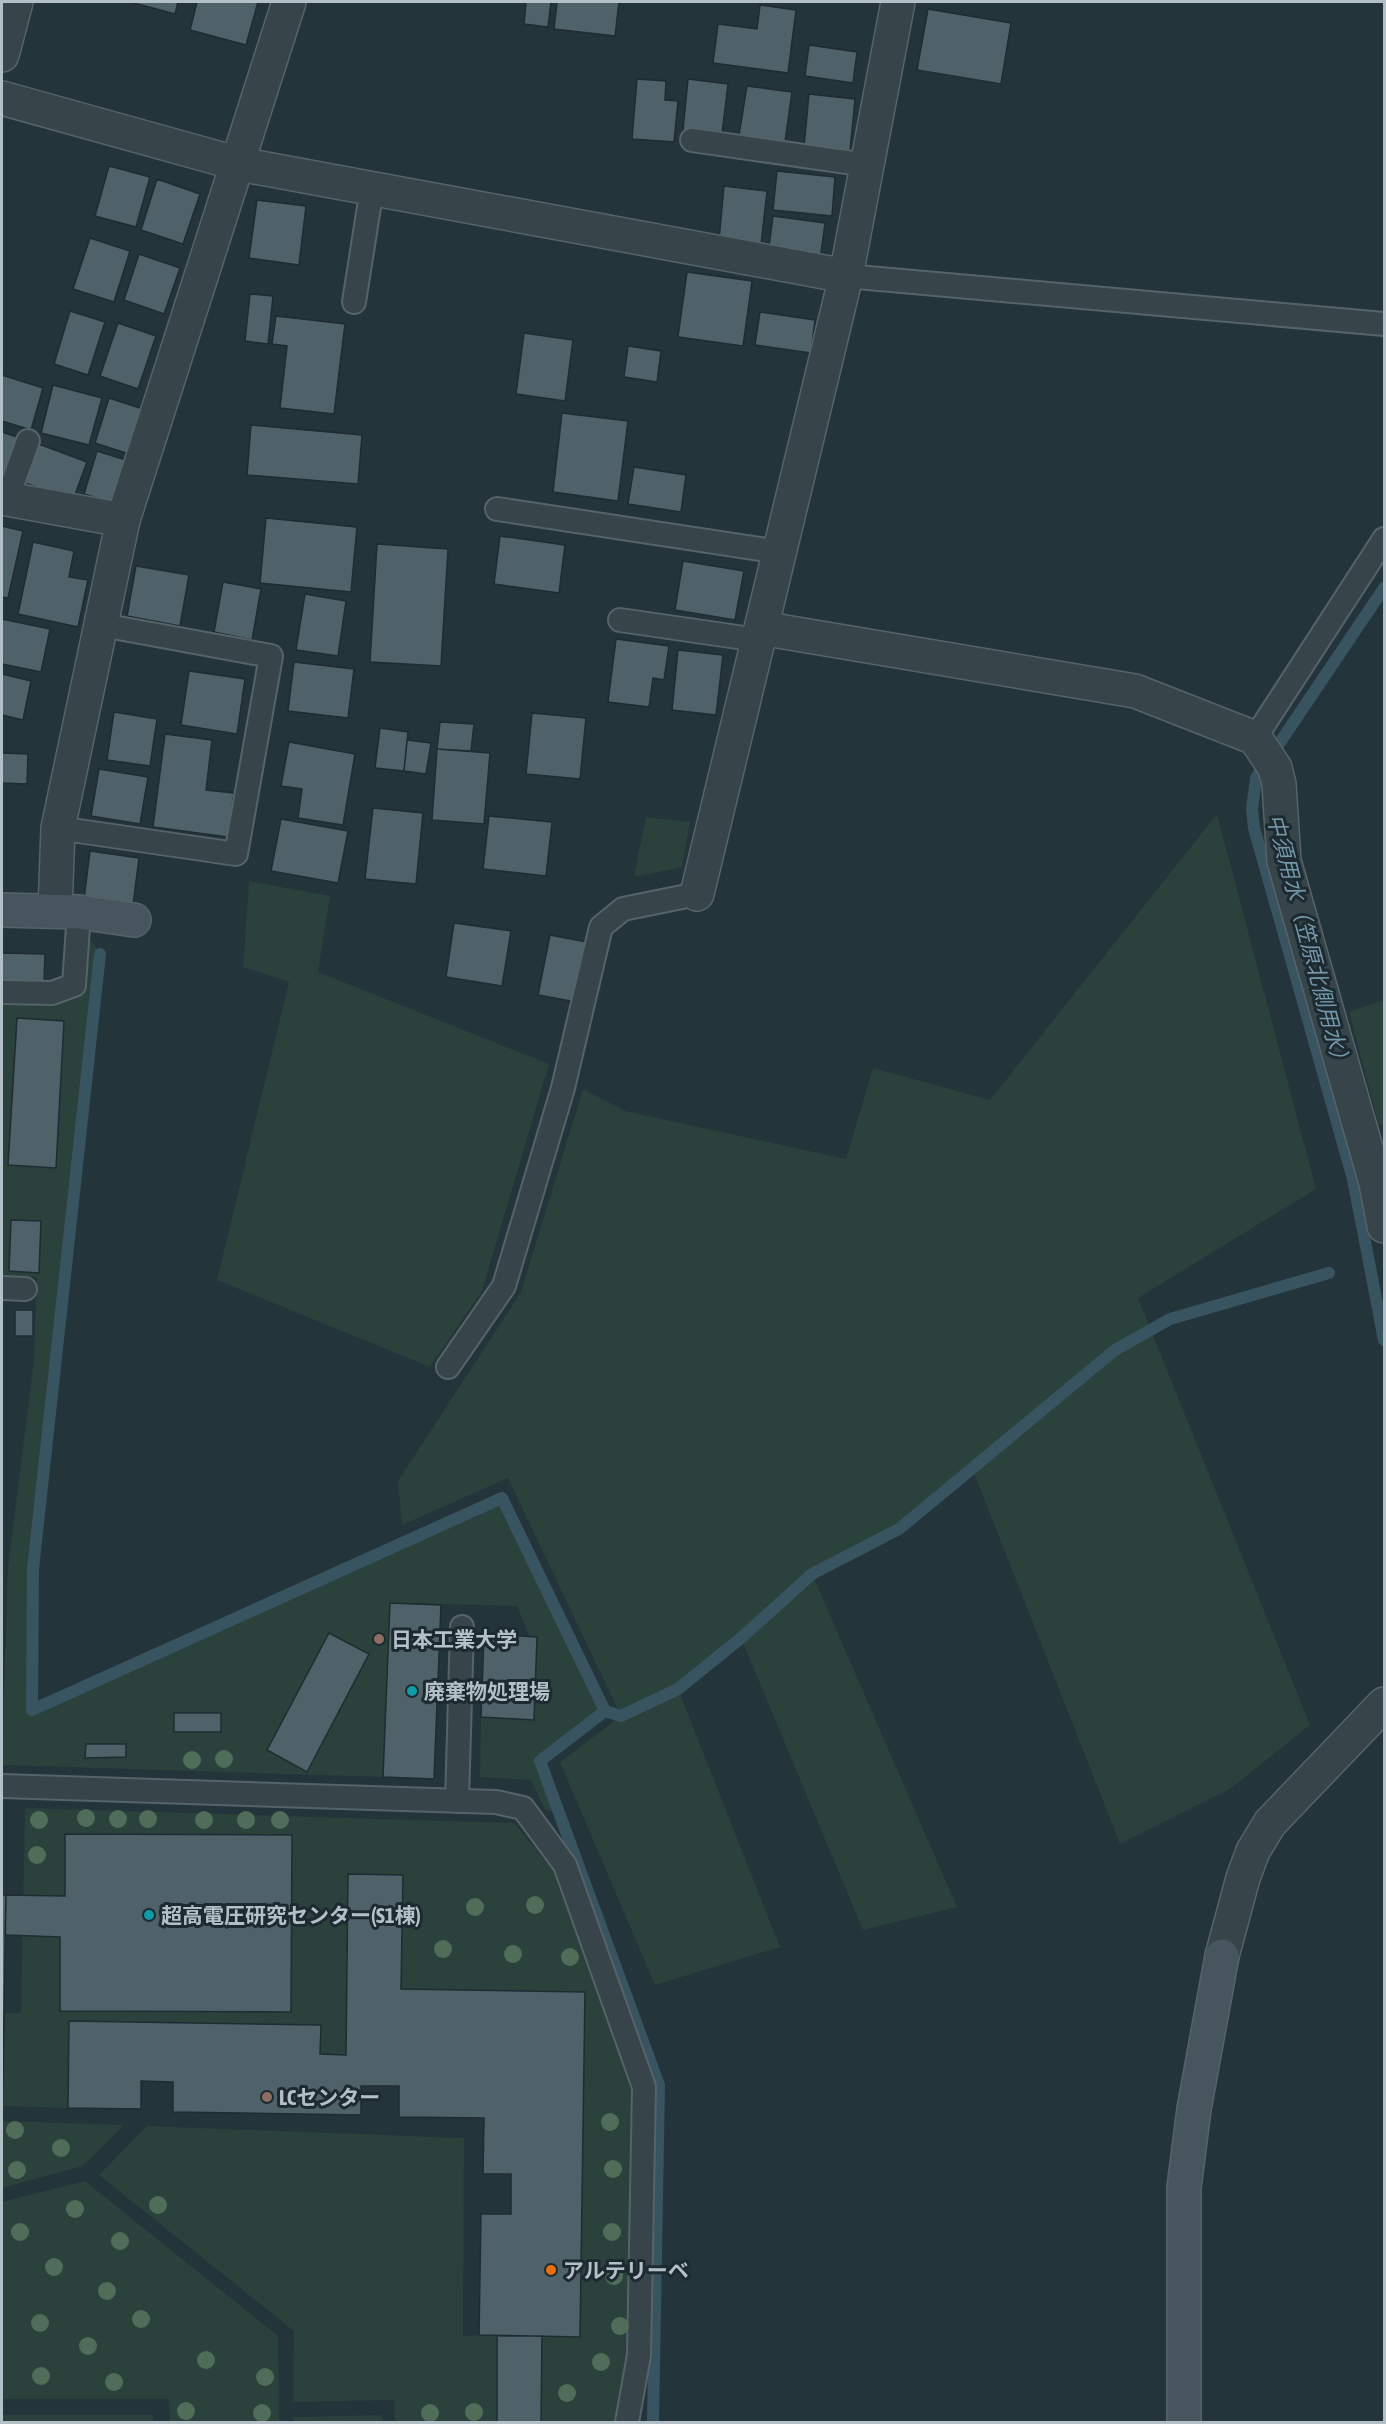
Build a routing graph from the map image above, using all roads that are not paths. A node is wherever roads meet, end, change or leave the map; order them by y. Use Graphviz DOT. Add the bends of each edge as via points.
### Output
graph roads {
  1 [pos="16,2"];
  2 [pos="289,2"];
  3 [pos="898,2"];
  4 [pos="2,55"];
  5 [pos="2,98"];
  6 [pos="692,140"];
  7 [pos="239,164"];
  8 [pos="867,165"];
  9 [pos="372,188"];
  10 [pos="846,276"];
  11 [pos="354,302"];
  12 [pos="1384,324"];
  13 [pos="28,441"];
  14 [pos="4,499"];
  15 [pos="497,509"];
  16 [pos="123,520"];
  17 [pos="1384,539"];
  18 [pos="780,552"];
  19 [pos="620,621"];
  20 [pos="102,625"];
  21 [pos="760,634"];
  22 [pos="1255,738"];
  23 [pos="58,828"];
  24 [pos="697,894"];
  25 [pos="2,910"];
  26 [pos="67,912"];
  27 [pos="134,920"];
  28 [pos="2,992"];
  29 [pos="1384,1226"];
  30 [pos="2,1288"];
  31 [pos="25,1289"];
  32 [pos="448,1367"];
  33 [pos="462,1627"];
  34 [pos="1384,1704"];
  35 [pos="2,1786"];
  36 [pos="458,1801"];
  37 [pos="627,2422"];
  38 [pos="1184,2422"];
  1 -- 4 [label="street"];
  2 -- 7 [label="street"];
  3 -- 8 [label="street"];
  5 -- 7 [label="street"];
  6 -- 8 [label="lane"];
  7 -- 9 [label="street"];
  7 -- 16 [label="street"];
  8 -- 10 [label="street"];
  9 -- 10 [label="street"];
  9 -- 11 [label="lane"];
  10 -- 12 [label="lane"];
  10 -- 18 [label="street"];
  13 -- 14 [label="lane"];
  14 -- 16 [label="street"];
  15 -- 18 [label="lane"];
  16 -- 20 [label="street"];
  17 -- 22 [label="lane"];
  18 -- 21 [label="street"];
  19 -- 21 [label="lane"];
  20 -- 23 [label="street"];
  20 -- 23 [label="lane" via="271,656 236,854"];
  21 -- 22 [label="street" via="1135,691"];
  21 -- 24 [label="street"];
  22 -- 29 [label="street" via="1275,768 1284,861 1376,1183"];
  23 -- 26 [label="street"];
  24 -- 32 [label="lane" via="623,909 601,927 563,1088 504,1286"];
  25 -- 26 [label="street"];
  26 -- 27 [label="street"];
  26 -- 28 [label="lane" via="74,985 52,993"];
  30 -- 31 [label="lane"];
  33 -- 36 [label="lane"];
  34 -- 38 [label="street" via="1270,1823 1243,1878 1222,1956 1184,2188"];
  35 -- 36 [label="lane"];
  36 -- 37 [label="lane" via="496,1802 523,1808 565,1865 645,2087 639,2355"];
}
